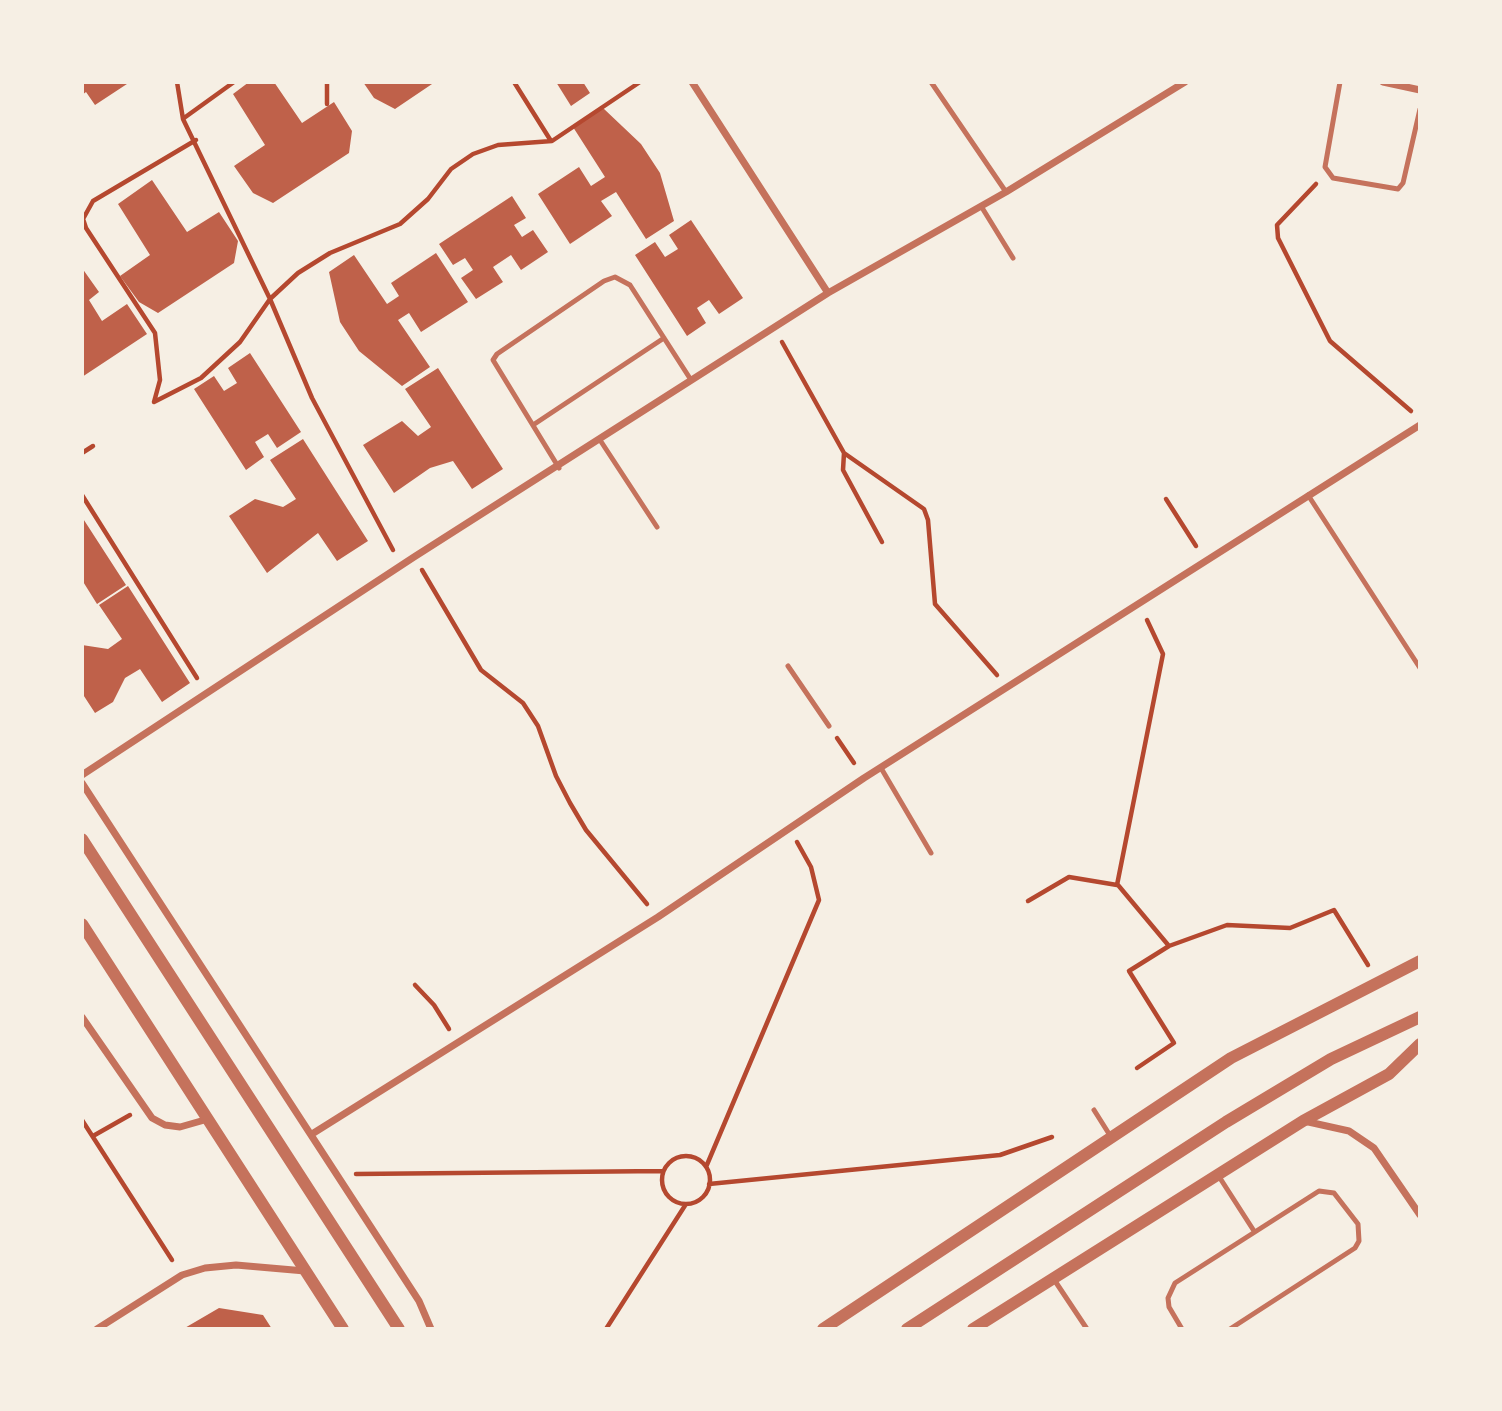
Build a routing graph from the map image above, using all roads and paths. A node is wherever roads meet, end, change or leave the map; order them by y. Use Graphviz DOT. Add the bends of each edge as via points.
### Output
graph roads {
  1 [pos="177,82"];
  2 [pos="234,82"];
  3 [pos="327,82"];
  4 [pos="514,82"];
  5 [pos="640,82"];
  6 [pos="692,82"];
  7 [pos="931,82"];
  8 [pos="1185,82"];
  9 [pos="1340,82"];
  10 [pos="1382,82"];
  11 [pos="1420,90"];
  12 [pos="327,104"];
  13 [pos="1420,109"];
  14 [pos="183,119"];
  15 [pos="196,140"];
  16 [pos="552,141"];
  17 [pos="1326,174"];
  18 [pos="1006,192"];
  19 [pos="981,206"];
  20 [pos="83,219"];
  21 [pos="1013,258"];
  22 [pos="828,293"];
  23 [pos="270,299"];
  24 [pos="775,329"];
  25 [pos="664,338"];
  26 [pos="691,380"];
  27 [pos="1420,418"];
  28 [pos="533,425"];
  29 [pos="1420,425"];
  30 [pos="600,440"];
  31 [pos="93,446"];
  32 [pos="82,453"];
  33 [pos="844,453"];
  34 [pos="559,468"];
  35 [pos="82,495"];
  36 [pos="1308,495"];
  37 [pos="1166,499"];
  38 [pos="657,527"];
  39 [pos="882,542"];
  40 [pos="414,558"];
  41 [pos="1206,561"];
  42 [pos="402,565"];
  43 [pos="1139,603"];
  44 [pos="788,666"];
  45 [pos="1420,668"];
  46 [pos="1008,687"];
  47 [pos="207,694"];
  48 [pos="829,726"];
  49 [pos="881,768"];
  50 [pos="82,775"];
  51 [pos="864,778"];
  52 [pos="82,783"];
  53 [pos="790,830"];
  54 [pos="82,839"];
  55 [pos="931,853"];
  56 [pos="1118,885"];
  57 [pos="1028,901"];
  58 [pos="658,916"];
  59 [pos="82,924"];
  60 [pos="1169,946"];
  61 [pos="1420,961"];
  62 [pos="1380,983"];
  63 [pos="415,985"];
  64 [pos="82,1017"];
  65 [pos="1420,1017"];
  66 [pos="457,1041"];
  67 [pos="1420,1044"];
  68 [pos="1136,1068"];
  69 [pos="143,1108"];
  70 [pos="1094,1110"];
  71 [pos="208,1119"];
  72 [pos="82,1120"];
  73 [pos="1303,1121"];
  74 [pos="312,1134"];
  75 [pos="93,1136"];
  76 [pos="1052,1137"];
  77 [pos="1111,1137"];
  78 [pos="706,1167"];
  79 [pos="663,1171"];
  80 [pos="337,1174"];
  81 [pos="1217,1174"];
  82 [pos="709,1184"];
  83 [pos="686,1204"];
  84 [pos="1420,1215"];
  85 [pos="1255,1231"];
  86 [pos="306,1271"];
  87 [pos="182,1275"];
  88 [pos="1053,1278"];
  89 [pos="97,1329"];
  90 [pos="343,1329"];
  91 [pos="399,1329"];
  92 [pos="431,1329"];
  93 [pos="606,1329"];
  94 [pos="823,1329"];
  95 [pos="907,1329"];
  96 [pos="974,1329"];
  97 [pos="1087,1329"];
  98 [pos="1182,1329"];
  99 [pos="1230,1329"];
  1 -- 14 [label="path"];
  2 -- 14 [label="path"];
  3 -- 12 [label="path"];
  4 -- 16 [label="path"];
  5 -- 16 [label="path"];
  6 -- 22 [label="street"];
  7 -- 18 [label="lane"];
  8 -- 18 [label="street"];
  9 -- 17 [label="lane"];
  10 -- 11 [label="street"];
  13 -- 17 [label="lane" via="1398,190"];
  14 -- 15 [label="path"];
  15 -- 20 [label="path" via="93,201"];
  15 -- 23 [label="path"];
  16 -- 23 [label="path" via="498,145 473,154 400,223 330,253 298,273"];
  17 -- 27 [label="path" via="1277,225 1278,238 1330,341"];
  18 -- 19 [label="street"];
  19 -- 21 [label="lane"];
  19 -- 22 [label="street"];
  20 -- 23 [label="path" via="155,333 160,380 154,402 201,378 240,342"];
  22 -- 24 [label="street"];
  23 -- 42 [label="path" via="312,398"];
  24 -- 26 [label="street"];
  24 -- 33 [label="path"];
  25 -- 26 [label="lane"];
  25 -- 28 [label="lane"];
  25 -- 28 [label="lane" via="630,285 615,277 593,288 493,360"];
  26 -- 30 [label="street"];
  28 -- 34 [label="lane"];
  29 -- 36 [label="street"];
  30 -- 34 [label="street"];
  30 -- 38 [label="lane"];
  31 -- 32 [label="path"];
  33 -- 39 [label="path" via="843,470"];
  33 -- 46 [label="path" via="924,509 935,604"];
  34 -- 40 [label="street"];
  35 -- 47 [label="path"];
  36 -- 41 [label="street"];
  36 -- 45 [label="lane"];
  37 -- 41 [label="path"];
  40 -- 42 [label="street"];
  40 -- 58 [label="path" via="481,670 523,703 538,726 556,776 586,830"];
  41 -- 43 [label="street"];
  42 -- 47 [label="street"];
  43 -- 46 [label="street"];
  43 -- 56 [label="path" via="1163,654"];
  44 -- 48 [label="lane"];
  46 -- 49 [label="street"];
  47 -- 50 [label="street"];
  48 -- 51 [label="path"];
  49 -- 51 [label="street"];
  49 -- 55 [label="lane"];
  51 -- 53 [label="street"];
  52 -- 74 [label="street"];
  53 -- 58 [label="street"];
  53 -- 78 [label="path" via="811,867 819,900"];
  54 -- 91 [label="street"];
  56 -- 57 [label="path" via="1069,877"];
  56 -- 60 [label="path"];
  58 -- 66 [label="street"];
  59 -- 71 [label="street"];
  60 -- 62 [label="path" via="1227,925 1290,928 1334,910"];
  60 -- 68 [label="path" via="1129,971 1174,1043"];
  61 -- 62 [label="street"];
  62 -- 77 [label="street" via="1231,1058"];
  63 -- 66 [label="path"];
  64 -- 69 [label="street"];
  65 -- 95 [label="street" via="1331,1059 1226,1122"];
  66 -- 74 [label="street"];
  67 -- 73 [label="street" via="1390,1074"];
  69 -- 71 [label="street" via="165,1125 180,1127"];
  69 -- 75 [label="path"];
  70 -- 77 [label="lane"];
  71 -- 86 [label="street"];
  72 -- 75 [label="path"];
  73 -- 81 [label="street"];
  73 -- 84 [label="street" via="1349,1131 1374,1148"];
  74 -- 80 [label="street"];
  75 -- 87 [label="path"];
  76 -- 82 [label="path" via="1000,1155"];
  77 -- 94 [label="street"];
  78 -- 79 [label="path" via="696,1158 683,1156 671,1160"];
  78 -- 82 [label="path"];
  79 -- 80 [label="path"];
  79 -- 83 [label="path" via="662,1187 671,1199"];
  80 -- 92 [label="street" via="419,1301"];
  81 -- 85 [label="lane"];
  81 -- 88 [label="street"];
  82 -- 83 [label="path" via="705,1194"];
  83 -- 93 [label="path"];
  85 -- 98 [label="lane" via="1175,1283 1169,1307"];
  85 -- 99 [label="lane" via="1327,1190 1340,1199 1360,1233 1348,1254"];
  86 -- 87 [label="street" via="236,1265"];
  86 -- 90 [label="street"];
  87 -- 89 [label="street"];
  88 -- 96 [label="street"];
  88 -- 97 [label="lane"];
}
